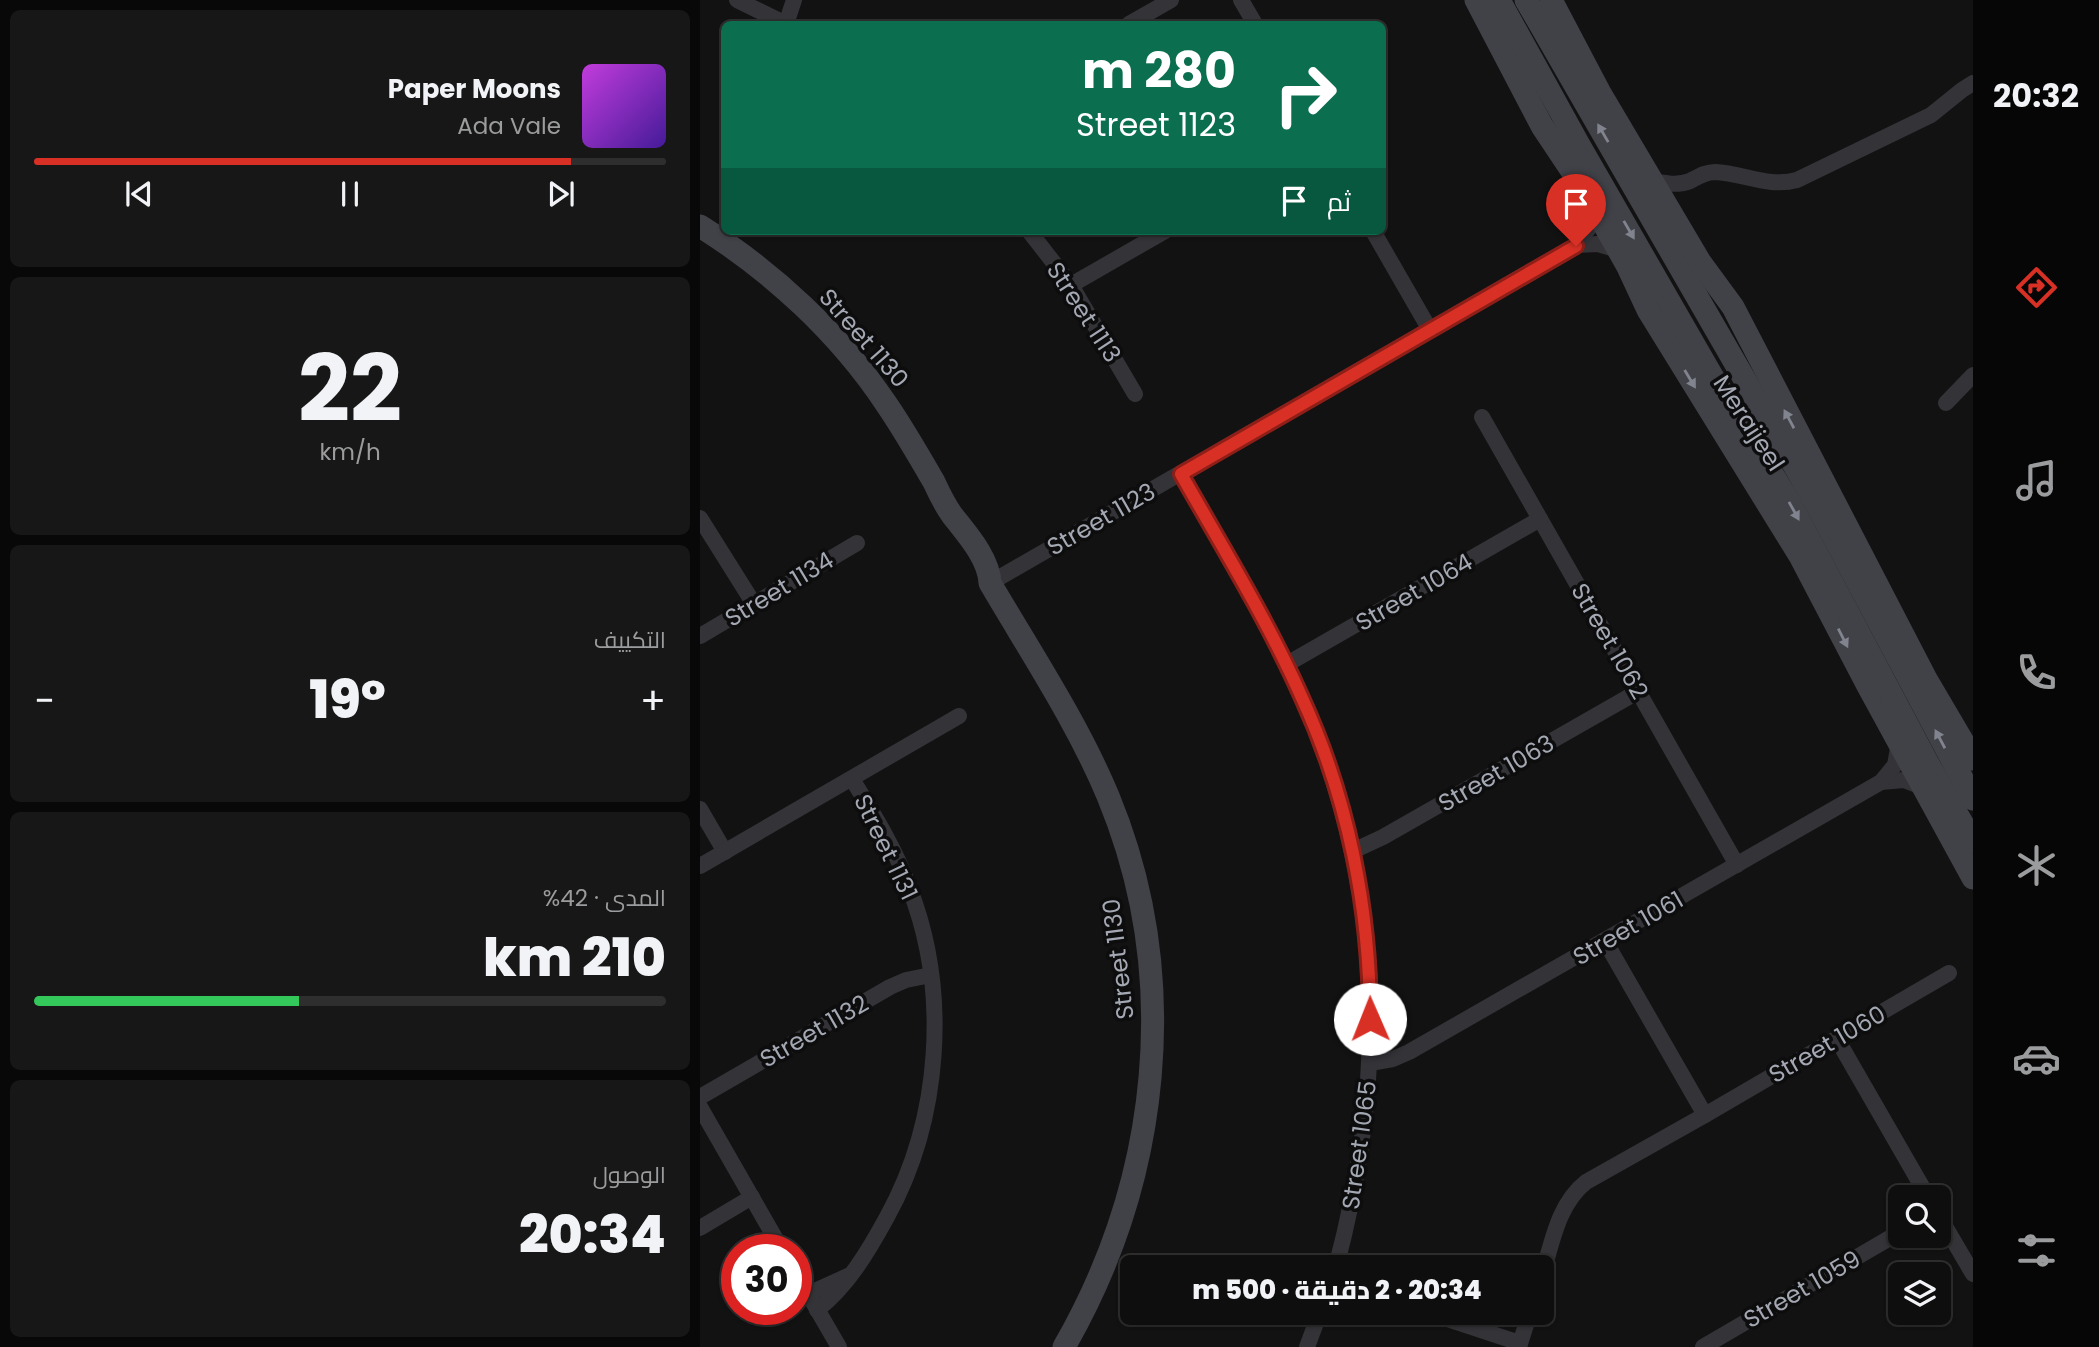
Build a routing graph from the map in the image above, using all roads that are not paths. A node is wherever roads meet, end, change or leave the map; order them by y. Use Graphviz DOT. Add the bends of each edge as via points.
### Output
graph roads {
  1 [pos="737,0"];
  2 [pos="775,0"];
  3 [pos="794,0"];
  4 [pos="1171,0"];
  5 [pos="1241,0"];
  6 [pos="1476,0"];
  7 [pos="1498,0"];
  8 [pos="1525,0"];
  9 [pos="1538,0"];
  10 [pos="1551,0"];
  11 [pos="765,13"];
  12 [pos="780,21"];
  13 [pos="787,21"];
  14 [pos="1134,21"];
  15 [pos="1253,21"];
  16 [pos="1973,83"];
  17 [pos="1600,93"];
  18 [pos="1572,170"];
  19 [pos="1652,181"];
  20 [pos="1687,182"];
  21 [pos="1593,206"];
  22 [pos="1675,219"];
  23 [pos="700,226"];
  24 [pos="1032,235"];
  25 [pos="1158,235"];
  26 [pos="1375,235"];
  27 [pos="1576,246"];
  28 [pos="1618,250"];
  29 [pos="1706,272"];
  30 [pos="1634,278"];
  31 [pos="1071,285"];
  32 [pos="1712,322"];
  33 [pos="1430,330"];
  34 [pos="1973,375"];
  35 [pos="1712,376"];
  36 [pos="1135,394"];
  37 [pos="1946,403"];
  38 [pos="1482,417"];
  39 [pos="1181,474"];
  40 [pos="700,518"];
  41 [pos="1540,519"];
  42 [pos="857,543"];
  43 [pos="990,583"];
  44 [pos="754,604"];
  45 [pos="700,636"];
  46 [pos="1287,664"];
  47 [pos="1639,691"];
  48 [pos="960,716"];
  49 [pos="1899,743"];
  50 [pos="1973,759"];
  51 [pos="852,779"];
  52 [pos="1881,782"];
  53 [pos="1925,788"];
  54 [pos="1973,799"];
  55 [pos="700,809"];
  56 [pos="1973,842"];
  57 [pos="725,852"];
  58 [pos="1353,852"];
  59 [pos="1737,865"];
  60 [pos="700,866"];
  61 [pos="1973,878"];
  62 [pos="1605,941"];
  63 [pos="1949,973"];
  64 [pos="931,975"];
  65 [pos="1837,1039"];
  66 [pos="1370,1063"];
  67 [pos="700,1097"];
  68 [pos="700,1107"];
  69 [pos="1704,1115"];
  70 [pos="1921,1185"];
  71 [pos="752,1197"];
  72 [pos="700,1228"];
  73 [pos="773,1234"];
  74 [pos="1951,1236"];
  75 [pos="1888,1239"];
  76 [pos="1339,1255"];
  77 [pos="1549,1255"];
  78 [pos="1973,1274"];
  79 [pos="850,1275"];
  80 [pos="812,1292"];
  81 [pos="812,1301"];
  82 [pos="817,1310"];
  83 [pos="1315,1325"];
  84 [pos="1463,1325"];
  85 [pos="1526,1325"];
  86 [pos="1520,1345"];
  87 [pos="839,1347"];
  88 [pos="1064,1347"];
  89 [pos="1307,1347"];
  90 [pos="1703,1347"];
  1 -- 11 [label="street"];
  2 -- 11 [label="street"];
  3 -- 13 [label="street"];
  4 -- 14 [label="street"];
  5 -- 15 [label="street"];
  6 -- 18 [label="street, Meraijeel" via="1542,126"];
  7 -- 18 [label="street" via="1556,124"];
  7 -- 35 [label="street, Meraijeel, one-way"];
  32 -- 8 [label="street, Meraijeel, one-way"];
  9 -- 17 [label="street" via="1573,60"];
  10 -- 17 [label="street"];
  11 -- 12 [label="street"];
  16 -- 20 [label="street" via="1931,115 1797,180 1779,183 1714,172"];
  17 -- 19 [label="street"];
  18 -- 21 [label="street, Meraijeel"];
  19 -- 20 [label="street"];
  19 -- 22 [label="street"];
  20 -- 22 [label="street" via="1677,200"];
  21 -- 27 [label="street" via="1589,228"];
  21 -- 28 [label="street, Meraijeel"];
  22 -- 29 [label="street"];
  23 -- 43 [label="street, Street 1130" via="782,286 838,341 887,403 967,533 987,568"];
  24 -- 31 [label="street, Street 1113"];
  25 -- 31 [label="street"];
  26 -- 33 [label="street"];
  27 -- 28 [label="street" via="1598,244"];
  27 -- 33 [label="street, Street 1123"];
  28 -- 30 [label="street, Meraijeel"];
  29 -- 32 [label="street"];
  50 -- 29 [label="street, one-way" via="1926,679 1732,307"];
  30 -- 35 [label="street"];
  30 -- 49 [label="street, Meraijeel, one-way" via="1648,310 1800,556"];
  31 -- 36 [label="street, Street 1113"];
  54 -- 32 [label="street, Meraijeel, one-way" via="1813,498"];
  33 -- 39 [label="street, Street 1123"];
  34 -- 37 [label="street"];
  35 -- 56 [label="street, Meraijeel, one-way" via="1790,503"];
  38 -- 41 [label="street, Street 1062"];
  39 -- 43 [label="street, Street 1123"];
  39 -- 46 [label="street, Street 1065"];
  40 -- 44 [label="street"];
  41 -- 46 [label="street, Street 1064"];
  41 -- 47 [label="street, Street 1062"];
  42 -- 44 [label="street, Street 1134"];
  43 -- 88 [label="street, Street 1130" via="1093,761 1109,799 1136,883 1151,980 1150,1082 1137,1168 1113,1247"];
  44 -- 45 [label="street, Street 1134"];
  46 -- 58 [label="street, Street 1065" via="1331,772"];
  47 -- 58 [label="street, Street 1063"];
  47 -- 59 [label="street, Street 1062"];
  48 -- 51 [label="street"];
  49 -- 52 [label="street" via="1895,765"];
  49 -- 53 [label="street, Meraijeel"];
  51 -- 57 [label="street"];
  51 -- 64 [label="street, Street 1131" via="910,888"];
  52 -- 53 [label="street" via="1904,780"];
  52 -- 59 [label="street, Street 1061"];
  53 -- 61 [label="street, Meraijeel"];
  55 -- 57 [label="street"];
  57 -- 60 [label="street"];
  58 -- 66 [label="street, Street 1065" via="1367,943"];
  59 -- 62 [label="street, Street 1061"];
  62 -- 66 [label="street, Street 1061" via="1409,1052"];
  62 -- 69 [label="street"];
  63 -- 65 [label="street, Street 1060"];
  64 -- 67 [label="street, Street 1132" via="890,987"];
  64 -- 79 [label="street, Street 1131" via="933,1060 918,1140 891,1211"];
  65 -- 69 [label="street, Street 1060"];
  65 -- 70 [label="street"];
  66 -- 76 [label="street, Street 1065" via="1361,1155"];
  68 -- 71 [label="street"];
  69 -- 77 [label="street, Street 1060" via="1576,1189 1564,1206"];
  71 -- 72 [label="street"];
  71 -- 73 [label="street"];
  74 -- 78 [label="street"];
  75 -- 90 [label="street, Street 1059"];
  79 -- 80 [label="street"];
  79 -- 82 [label="street, Street 1131"];
  81 -- 82 [label="street"];
  82 -- 87 [label="street"];
  83 -- 89 [label="street"];
  84 -- 86 [label="street"];
  85 -- 86 [label="street"];
}
